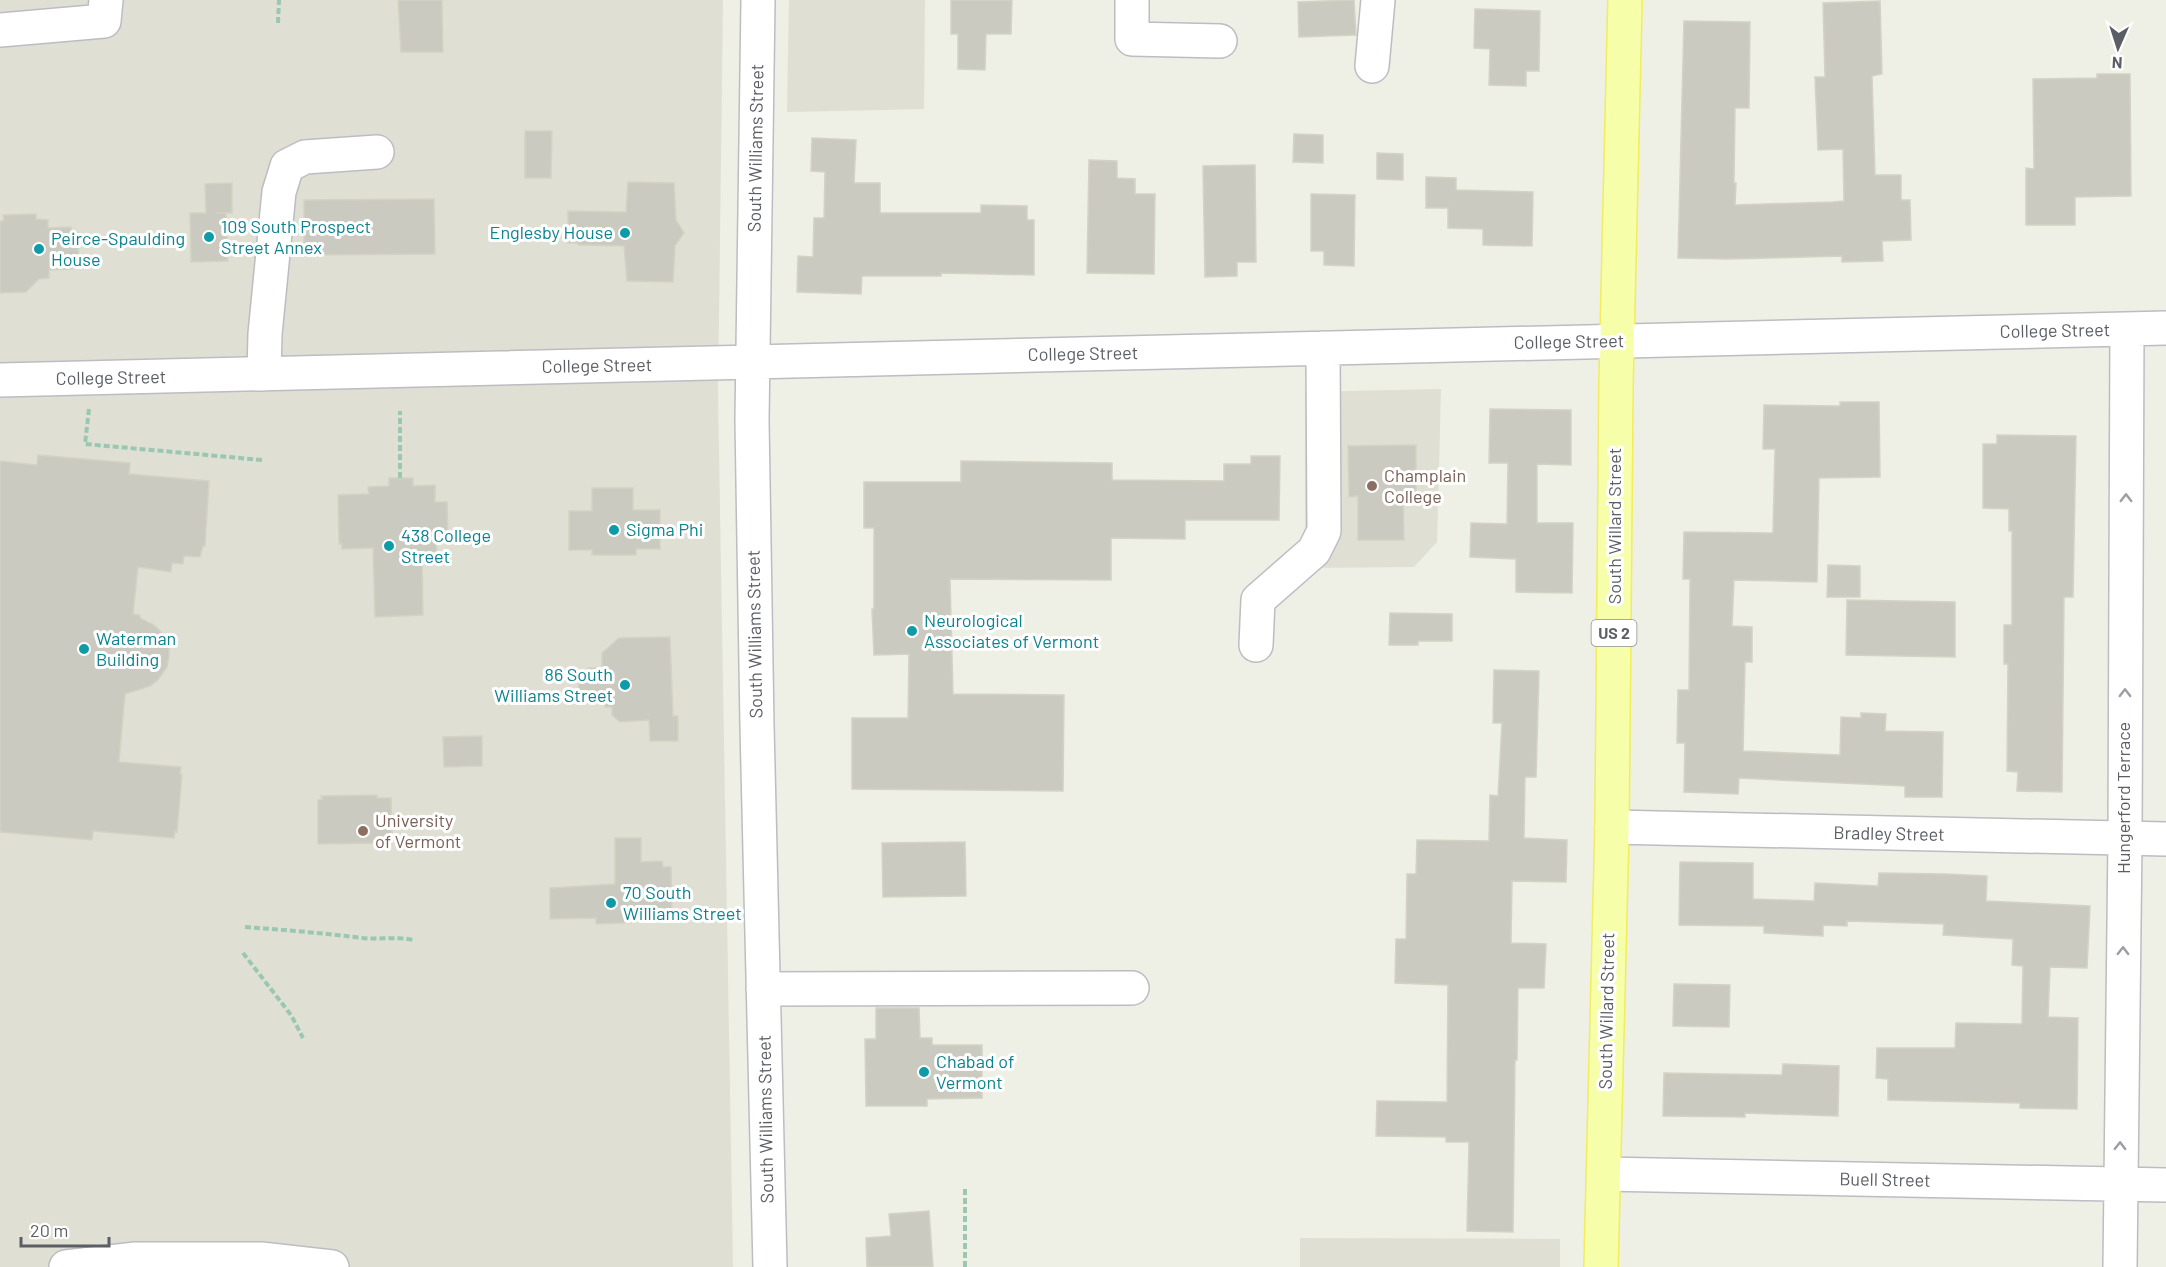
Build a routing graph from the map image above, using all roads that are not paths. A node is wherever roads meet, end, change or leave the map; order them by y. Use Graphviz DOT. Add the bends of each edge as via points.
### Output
graph roads {
  1 [pos="106,0"];
  2 [pos="758,0"];
  3 [pos="1132,0"];
  4 [pos="1378,0"];
  5 [pos="1625,0"];
  6 [pos="0,30"];
  7 [pos="1220,41"];
  8 [pos="1372,66"];
  9 [pos="376,152"];
  10 [pos="2166,328"];
  11 [pos="2127,329"];
  12 [pos="1617,342"];
  13 [pos="1323,348"];
  14 [pos="753,362"];
  15 [pos="264,374"];
  16 [pos="0,380"];
  17 [pos="1256,645"];
  18 [pos="1612,827"];
  19 [pos="2125,839"];
  20 [pos="2166,839"];
  21 [pos="1132,988"];
  22 [pos="763,989"];
  23 [pos="1604,1174"];
  24 [pos="2120,1184"];
  25 [pos="2166,1185"];
  26 [pos="136,1263"];
  27 [pos="66,1267"];
  28 [pos="332,1267"];
  29 [pos="770,1267"];
  30 [pos="1601,1267"];
  31 [pos="2120,1267"];
  1 -- 6 [label="street" via="104,21"];
  2 -- 14 [label="street, South Williams Street"];
  3 -- 7 [label="street" via="1132,39"];
  4 -- 8 [label="street"];
  5 -- 12 [label="main road, South Willard Street / US 2"];
  9 -- 15 [label="street" via="305,157 287,166 279,192"];
  10 -- 11 [label="street, College Street"];
  11 -- 12 [label="street, College Street"];
  19 -- 11 [label="street, Hungerford Terrace, one-way"];
  12 -- 13 [label="street, College Street"];
  12 -- 18 [label="main road, South Willard Street / US 2"];
  13 -- 14 [label="street, College Street"];
  13 -- 17 [label="street" via="1324,531 1314,550 1258,600"];
  14 -- 15 [label="street, College Street"];
  14 -- 22 [label="street, South Williams Street"];
  15 -- 16 [label="street, College Street"];
  18 -- 19 [label="street, Bradley Street"];
  18 -- 23 [label="main road, South Willard Street / US 2"];
  19 -- 20 [label="street, Bradley Street"];
  24 -- 19 [label="street, Hungerford Terrace, one-way"];
  21 -- 22 [label="street"];
  22 -- 29 [label="street, South Williams Street"];
  23 -- 24 [label="street, Buell Street"];
  23 -- 30 [label="main road, South Willard Street / US 2"];
  24 -- 25 [label="street, Buell Street"];
  24 -- 31 [label="street, Hungerford Terrace"];
  26 -- 27 [label="street"];
  26 -- 28 [label="street" via="261,1259"];
}
